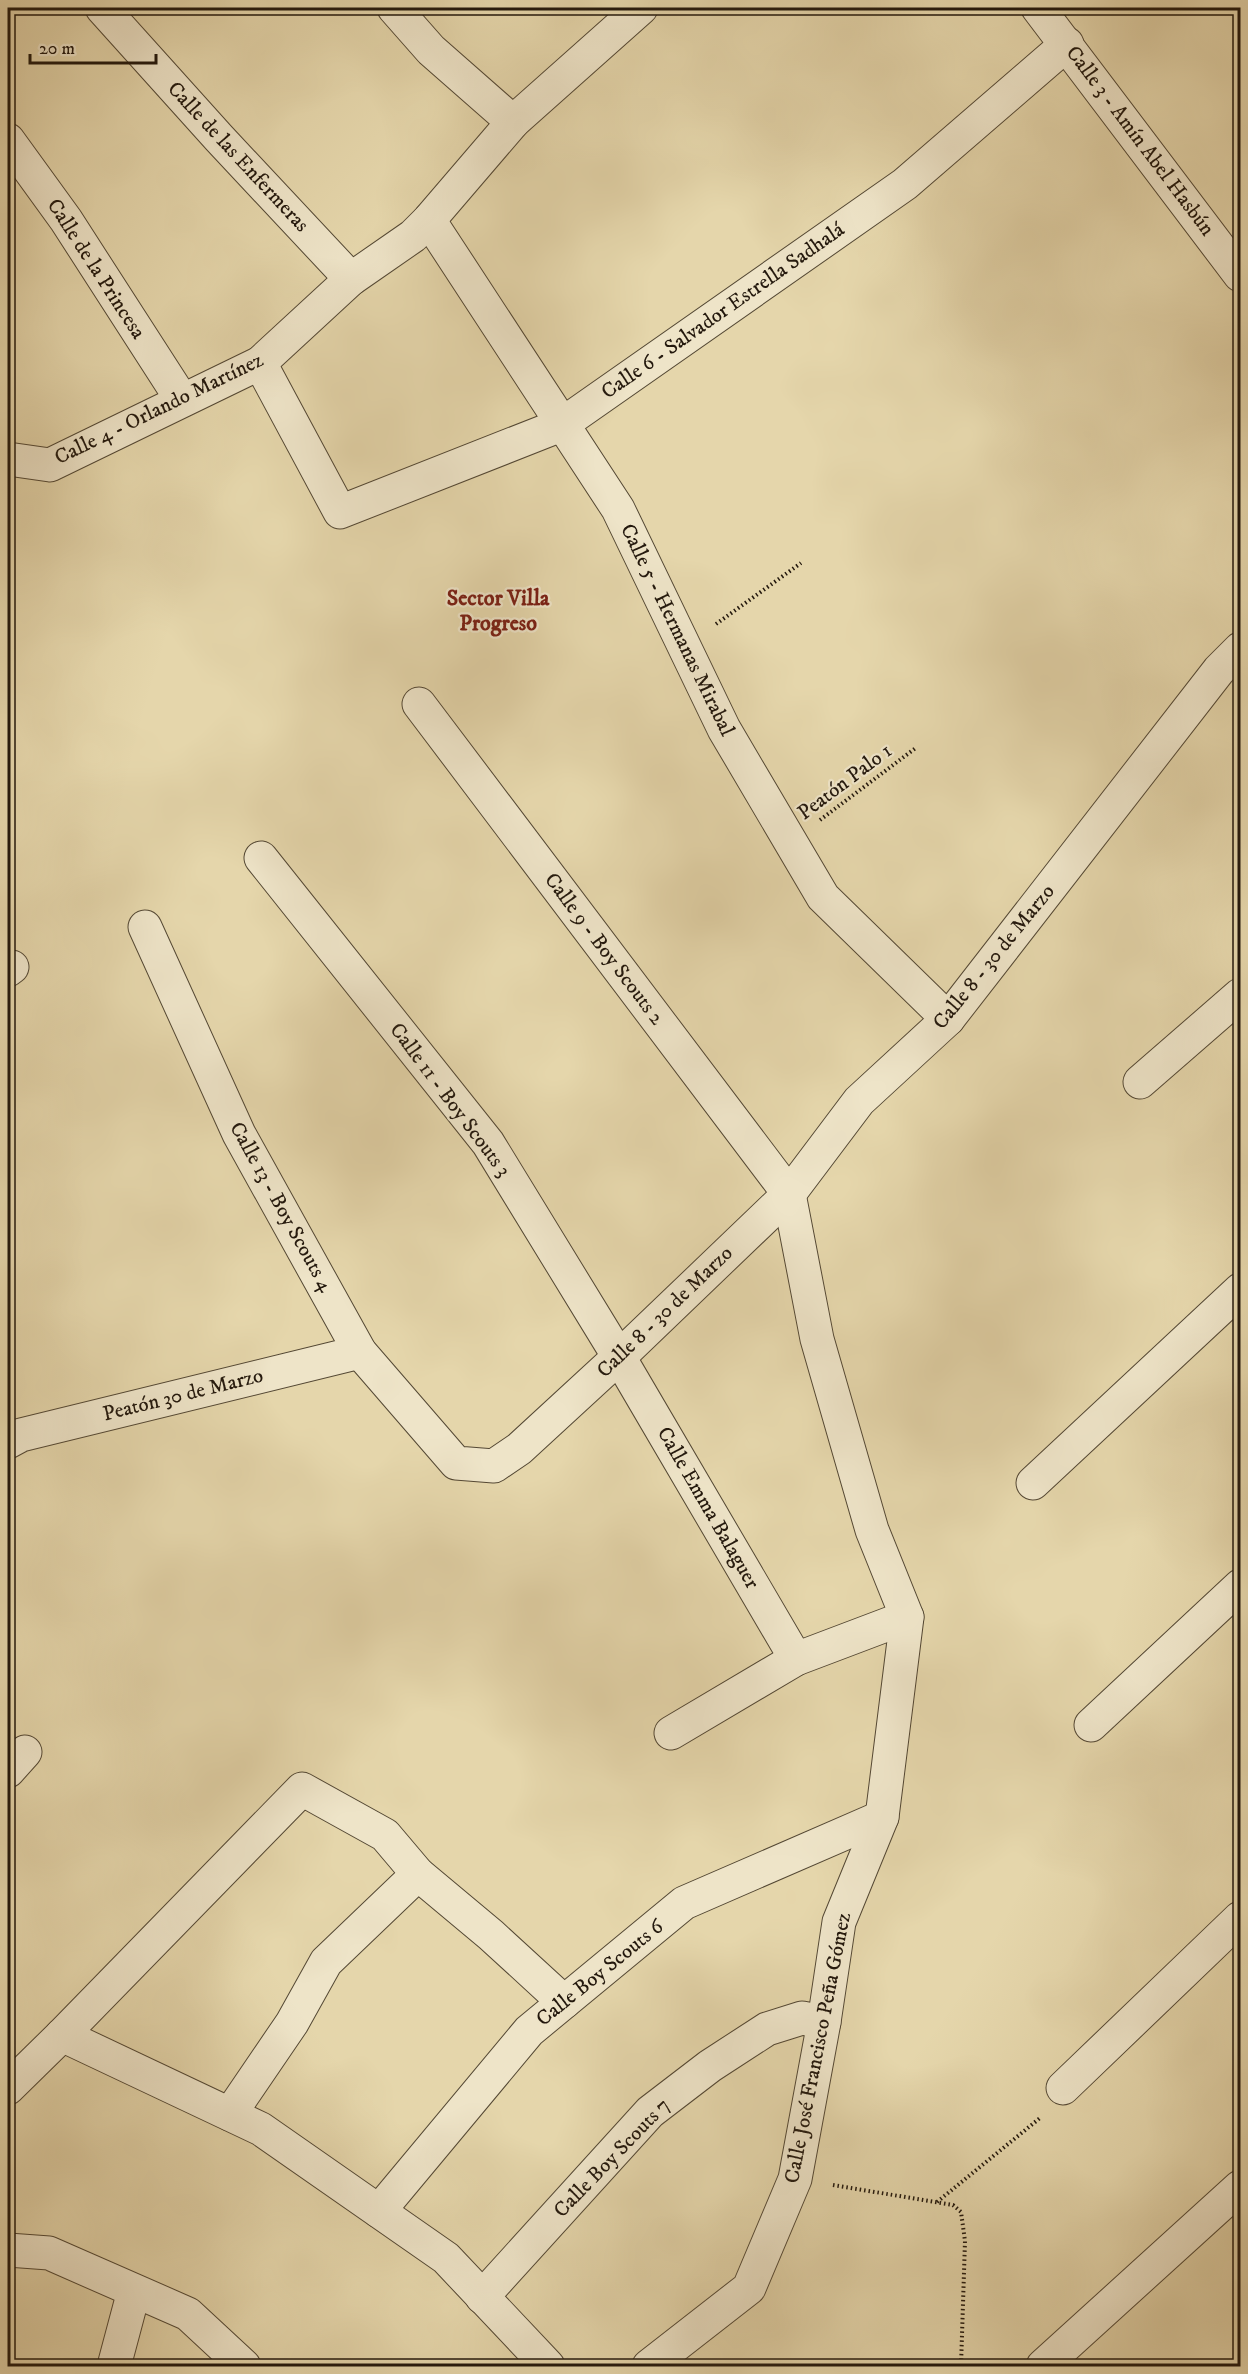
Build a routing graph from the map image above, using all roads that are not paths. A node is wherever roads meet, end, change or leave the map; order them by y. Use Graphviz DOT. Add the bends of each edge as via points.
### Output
graph roads {
  1 [pos="102,8"];
  2 [pos="394,8"];
  3 [pos="641,8"];
  4 [pos="1038,8"];
  5 [pos="1067,44"];
  6 [pos="513,122"];
  7 [pos="8,140"];
  8 [pos="429,220"];
  9 [pos="1240,275"];
  10 [pos="351,279"];
  11 [pos="260,363"];
  12 [pos="182,400"];
  13 [pos="561,425"];
  14 [pos="8,459"];
  15 [pos="1240,649"];
  16 [pos="419,704"];
  17 [pos="261,858"];
  18 [pos="145,927"];
  19 [pos="1240,994"];
  20 [pos="948,1019"];
  21 [pos="1140,1083"];
  22 [pos="789,1194"];
  23 [pos="1240,1290"];
  24 [pos="360,1352"];
  25 [pos="619,1357"];
  26 [pos="8,1442"];
  27 [pos="456,1463"];
  28 [pos="1033,1483"];
  29 [pos="1240,1586"];
  30 [pos="907,1617"];
  31 [pos="796,1659"];
  32 [pos="1090,1725"];
  33 [pos="670,1733"];
  34 [pos="882,1817"];
  35 [pos="418,1874"];
  36 [pos="1240,1918"];
  37 [pos="564,2002"];
  38 [pos="824,2022"];
  39 [pos="62,2035"];
  40 [pos="8,2088"];
  41 [pos="1063,2088"];
  42 [pos="230,2114"];
  43 [pos="1240,2187"];
  44 [pos="379,2211"];
  45 [pos="8,2250"];
  46 [pos="134,2291"];
  47 [pos="483,2297"];
  48 [pos="534,2362"];
  49 [pos="114,2367"];
  50 [pos="244,2367"];
  51 [pos="649,2367"];
  52 [pos="1043,2367"];
  1 -- 10 [label="street, Calle de las Enfermeras"];
  2 -- 6 [label="street" via="431,50"];
  3 -- 6 [label="street, Calle 4 - Orlando Martínez"];
  4 -- 5 [label="street, Calle 3 - Amín Abel Hasbún"];
  5 -- 9 [label="street, Calle 3 - Amín Abel Hasbún"];
  5 -- 13 [label="street, Calle 6 - Salvador Estrella Sadhalá" via="905,184"];
  6 -- 8 [label="street, Calle 4 - Orlando Martínez"];
  7 -- 12 [label="street, Calle de la Princesa" via="66,220"];
  8 -- 10 [label="street, Calle 4 - Orlando Martínez" via="413,236"];
  8 -- 13 [label="street, Calle 5 - Hermanas Mirabal"];
  10 -- 11 [label="street, Calle 4 - Orlando Martínez"];
  11 -- 12 [label="street, Calle 4 - Orlando Martínez"];
  11 -- 13 [label="street, Calle 6 - Salvador Estrella Sadhalá" via="340,512"];
  12 -- 14 [label="street, Calle 4 - Orlando Martínez" via="50,465"];
  13 -- 20 [label="street, Calle 5 - Hermanas Mirabal" via="618,510 724,729 823,897"];
  15 -- 20 [label="street, Calle 8 - 30 de Marzo" via="1219,670"];
  16 -- 22 [label="street, Calle 9 - Boy Scouts 2"];
  17 -- 25 [label="street, Calle 11 - Boy Scouts 3" via="488,1143"];
  18 -- 24 [label="street, Calle 13 - Boy Scouts 4" via="239,1134"];
  19 -- 21 [label="street"];
  20 -- 22 [label="street, Calle 8 - 30 de Marzo" via="859,1101"];
  22 -- 25 [label="street, Calle 8 - 30 de Marzo"];
  22 -- 30 [label="street, Calle José Francisco Peña Gómez" via="817,1339 872,1530"];
  23 -- 28 [label="street"];
  24 -- 26 [label="street, Peatón 30 de Marzo" via="21,1435"];
  24 -- 27 [label="street, Calle 13 - Boy Scouts 4"];
  25 -- 27 [label="street, Calle 8 - 30 de Marzo" via="519,1449 494,1466"];
  25 -- 31 [label="street, Calle Emma Balaguer"];
  29 -- 32 [label="street"];
  30 -- 31 [label="street"];
  30 -- 34 [label="street, Calle José Francisco Peña Gómez"];
  31 -- 33 [label="street"];
  34 -- 37 [label="street, Calle Boy Scouts 6" via="684,1904"];
  34 -- 38 [label="street, Calle José Francisco Peña Gómez" via="839,1922"];
  35 -- 37 [label="street"];
  35 -- 39 [label="street" via="385,1835 302,1789"];
  35 -- 42 [label="street" via="326,1962 292,2023"];
  36 -- 41 [label="street"];
  37 -- 44 [label="street, Calle Boy Scouts 6" via="529,2031"];
  38 -- 47 [label="street, Calle Boy Scouts 7" via="802,2018 767,2030 710,2066 650,2112"];
  38 -- 51 [label="street, Calle José Francisco Peña Gómez" via="795,2179 749,2288"];
  39 -- 40 [label="street"];
  39 -- 42 [label="street"];
  42 -- 44 [label="street" via="261,2129"];
  43 -- 52 [label="street"];
  44 -- 47 [label="street" via="446,2258"];
  45 -- 46 [label="street" via="49,2253"];
  46 -- 49 [label="street"];
  46 -- 50 [label="street" via="188,2314"];
  47 -- 48 [label="street"];
}
